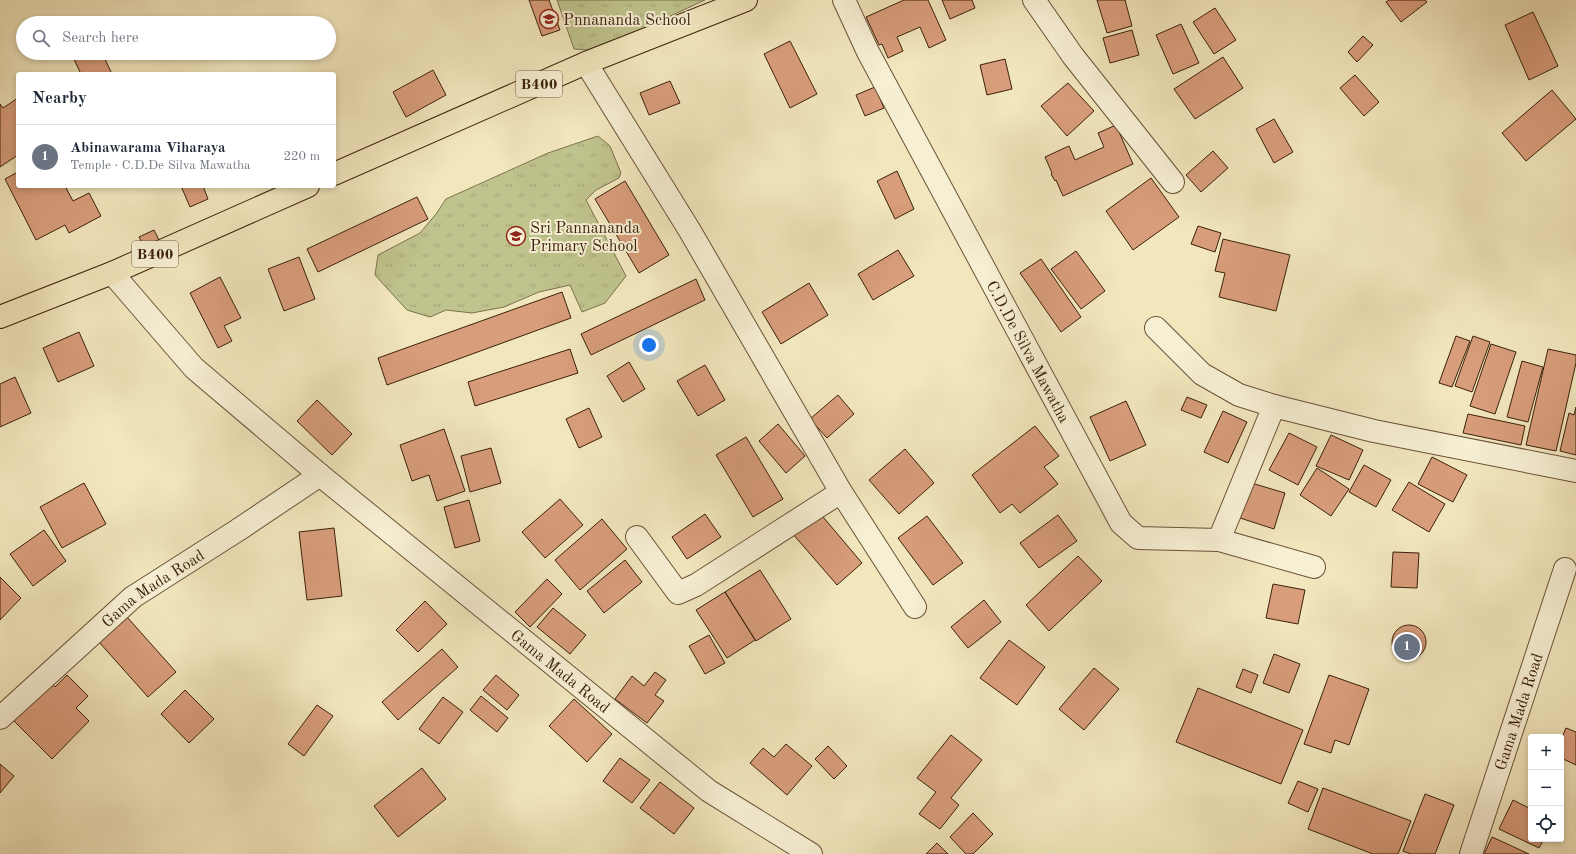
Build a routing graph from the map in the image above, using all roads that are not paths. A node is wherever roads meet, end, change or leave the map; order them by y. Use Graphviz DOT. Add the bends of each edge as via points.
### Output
graph roads {
  1 [pos="746,0"];
  2 [pos="844,0"];
  3 [pos="1034,0"];
  4 [pos="586,63"];
  5 [pos="336,173"];
  6 [pos="1173,182"];
  7 [pos="303,188"];
  8 [pos="112,273"];
  9 [pos="0,317"];
  10 [pos="1156,328"];
  11 [pos="1274,406"];
  12 [pos="1576,471"];
  13 [pos="320,476"];
  14 [pos="841,492"];
  15 [pos="637,538"];
  16 [pos="1219,540"];
  17 [pos="1314,567"];
  18 [pos="1566,569"];
  19 [pos="915,607"];
  20 [pos="0,718"];
  21 [pos="811,854"];
  22 [pos="1471,854"];
  1 -- 4 [label="main road, B400"];
  2 -- 16 [label="street, C.D.De Silva Mawatha" via="868,52 1121,524 1138,538"];
  3 -- 6 [label="street" via="1073,56"];
  4 -- 5 [label="main road, B400"];
  4 -- 14 [label="street" via="690,231"];
  7 -- 8 [label="main road, B400"];
  8 -- 9 [label="main road, B400"];
  8 -- 13 [label="street, Gama Mada Road" via="194,368"];
  10 -- 11 [label="street" via="1202,374 1239,395"];
  11 -- 12 [label="street" via="1374,431"];
  11 -- 16 [label="street"];
  13 -- 20 [label="street, Gama Mada Road" via="133,597"];
  13 -- 21 [label="street, Gama Mada Road" via="709,791"];
  14 -- 15 [label="street" via="696,586 678,593"];
  14 -- 19 [label="street"];
  16 -- 17 [label="street, C.D.De Silva Mawatha"];
  18 -- 22 [label="street, Gama Mada Road"];
}
